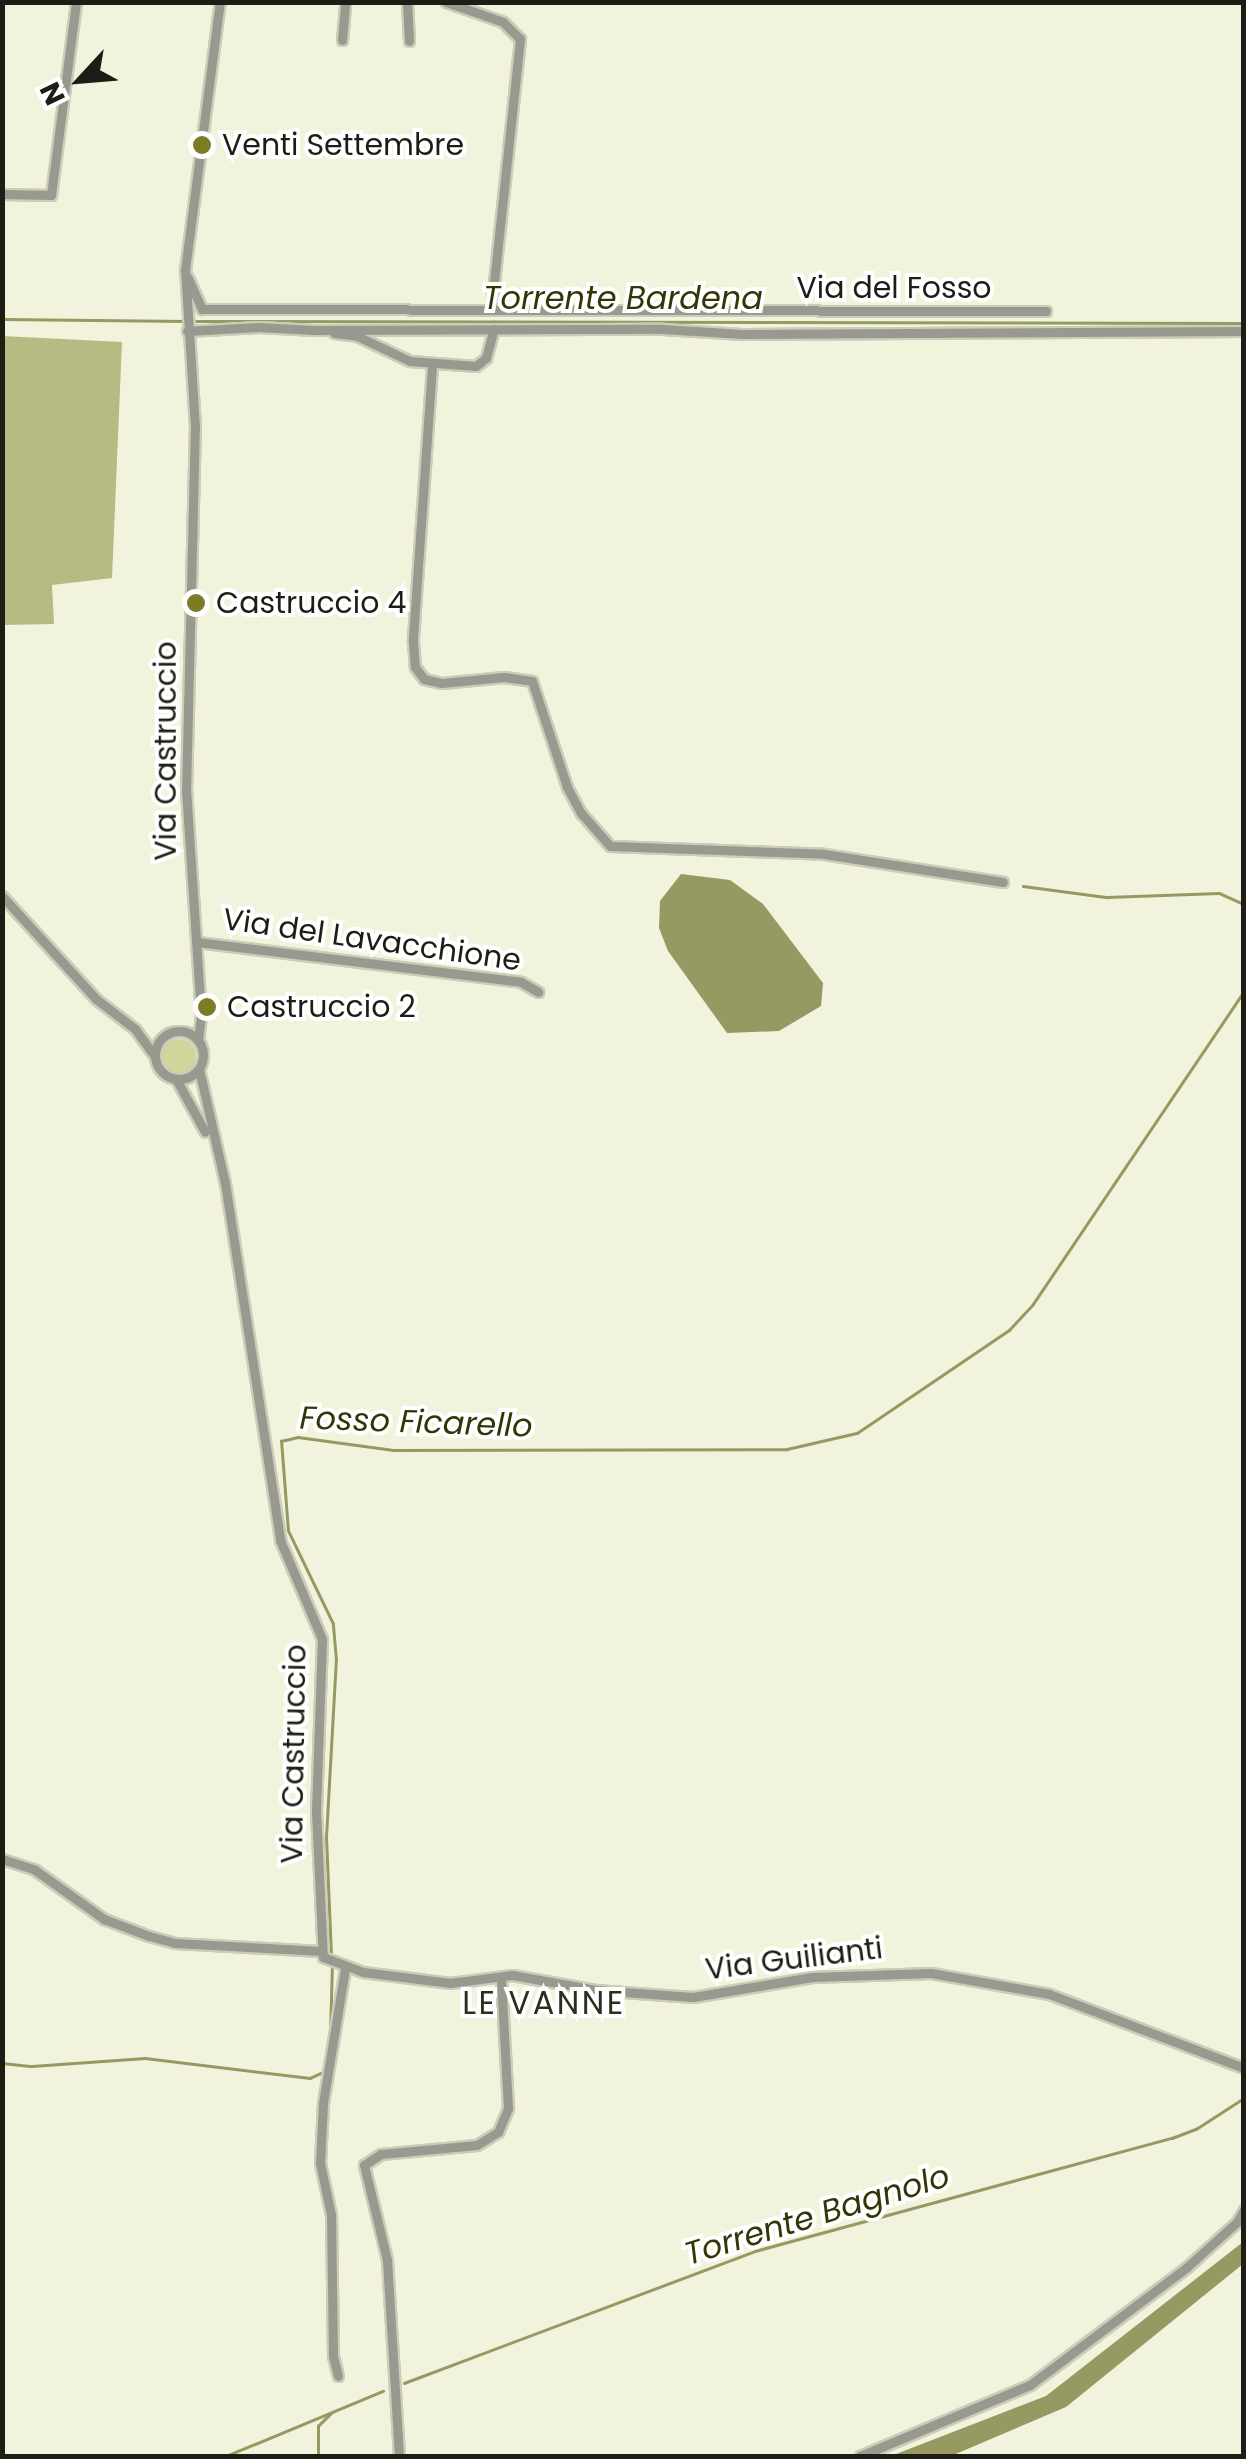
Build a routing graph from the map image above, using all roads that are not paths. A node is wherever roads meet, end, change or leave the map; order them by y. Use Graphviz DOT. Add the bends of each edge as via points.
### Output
graph roads {
  1 [pos="76,2"];
  2 [pos="220,2"];
  3 [pos="345,2"];
  4 [pos="407,2"];
  5 [pos="446,2"];
  6 [pos="342,40"];
  7 [pos="410,42"];
  8 [pos="2,194"];
  9 [pos="185,270"];
  10 [pos="491,309"];
  11 [pos="1046,312"];
  12 [pos="494,329"];
  13 [pos="311,330"];
  14 [pos="187,331"];
  15 [pos="1244,331"];
  16 [pos="432,366"];
  17 [pos="1003,882"];
  18 [pos="2,896"];
  19 [pos="197,942"];
  20 [pos="198,990"];
  21 [pos="538,992"];
  22 [pos="134,1029"];
  23 [pos="172,1033"];
  24 [pos="198,1040"];
  25 [pos="155,1057"];
  26 [pos="199,1069"];
  27 [pos="176,1079"];
  28 [pos="215,1152"];
  29 [pos="2,1859"];
  30 [pos="324,1956"];
  31 [pos="342,1967"];
  32 [pos="501,1977"];
  33 [pos="1244,2068"];
  34 [pos="1244,2210"];
  35 [pos="338,2376"];
  36 [pos="399,2456"];
  37 [pos="860,2456"];
  1 -- 8 [label="street" via="51,195"];
  2 -- 9 [label="street, Via Castruccio"];
  3 -- 6 [label="street"];
  4 -- 7 [label="street"];
  5 -- 10 [label="street" via="503,22 520,39"];
  9 -- 10 [label="street, Via del Fosso" via="202,309"];
  9 -- 14 [label="street, Via Castruccio"];
  10 -- 11 [label="street, Via del Fosso"];
  12 -- 13 [label="street"];
  12 -- 15 [label="street"];
  12 -- 16 [label="street" via="480,364"];
  13 -- 14 [label="street"];
  13 -- 16 [label="street" via="356,336 397,358"];
  14 -- 19 [label="street, Via Castruccio" via="195,427 186,792"];
  16 -- 17 [label="street" via="413,641 415,666 424,678 532,681 567,787 610,846 824,854"];
  18 -- 22 [label="street" via="96,999"];
  19 -- 20 [label="street, Via Castruccio"];
  19 -- 21 [label="street, Via del Lavacchione" via="521,982"];
  20 -- 23 [label="street, Via Castruccio" via="192,1020"];
  20 -- 24 [label="street, Via Castruccio"];
  22 -- 23 [label="street"];
  22 -- 25 [label="street"];
  23 -- 24 [label="street"];
  23 -- 25 [label="street" via="158,1043"];
  24 -- 26 [label="street"];
  25 -- 27 [label="street" via="164,1074"];
  26 -- 27 [label="street"];
  26 -- 28 [label="street"];
  27 -- 28 [label="street"];
  28 -- 30 [label="street, Via Castruccio" via="280,1540 322,1638 316,1811"];
  29 -- 30 [label="street" via="35,1870 104,1919 149,1936"];
  30 -- 31 [label="street, Via Guilianti"];
  31 -- 32 [label="street, Via Guilianti" via="450,1983"];
  31 -- 35 [label="street" via="320,2163 330,2215"];
  32 -- 33 [label="street, Via Guilianti" via="693,1996 812,1977 931,1973 1049,1994"];
  32 -- 36 [label="street" via="508,2108 498,2132 478,2146 381,2154 364,2165 382,2230"];
  34 -- 37 [label="street" via="1187,2267 1030,2385"];
}
